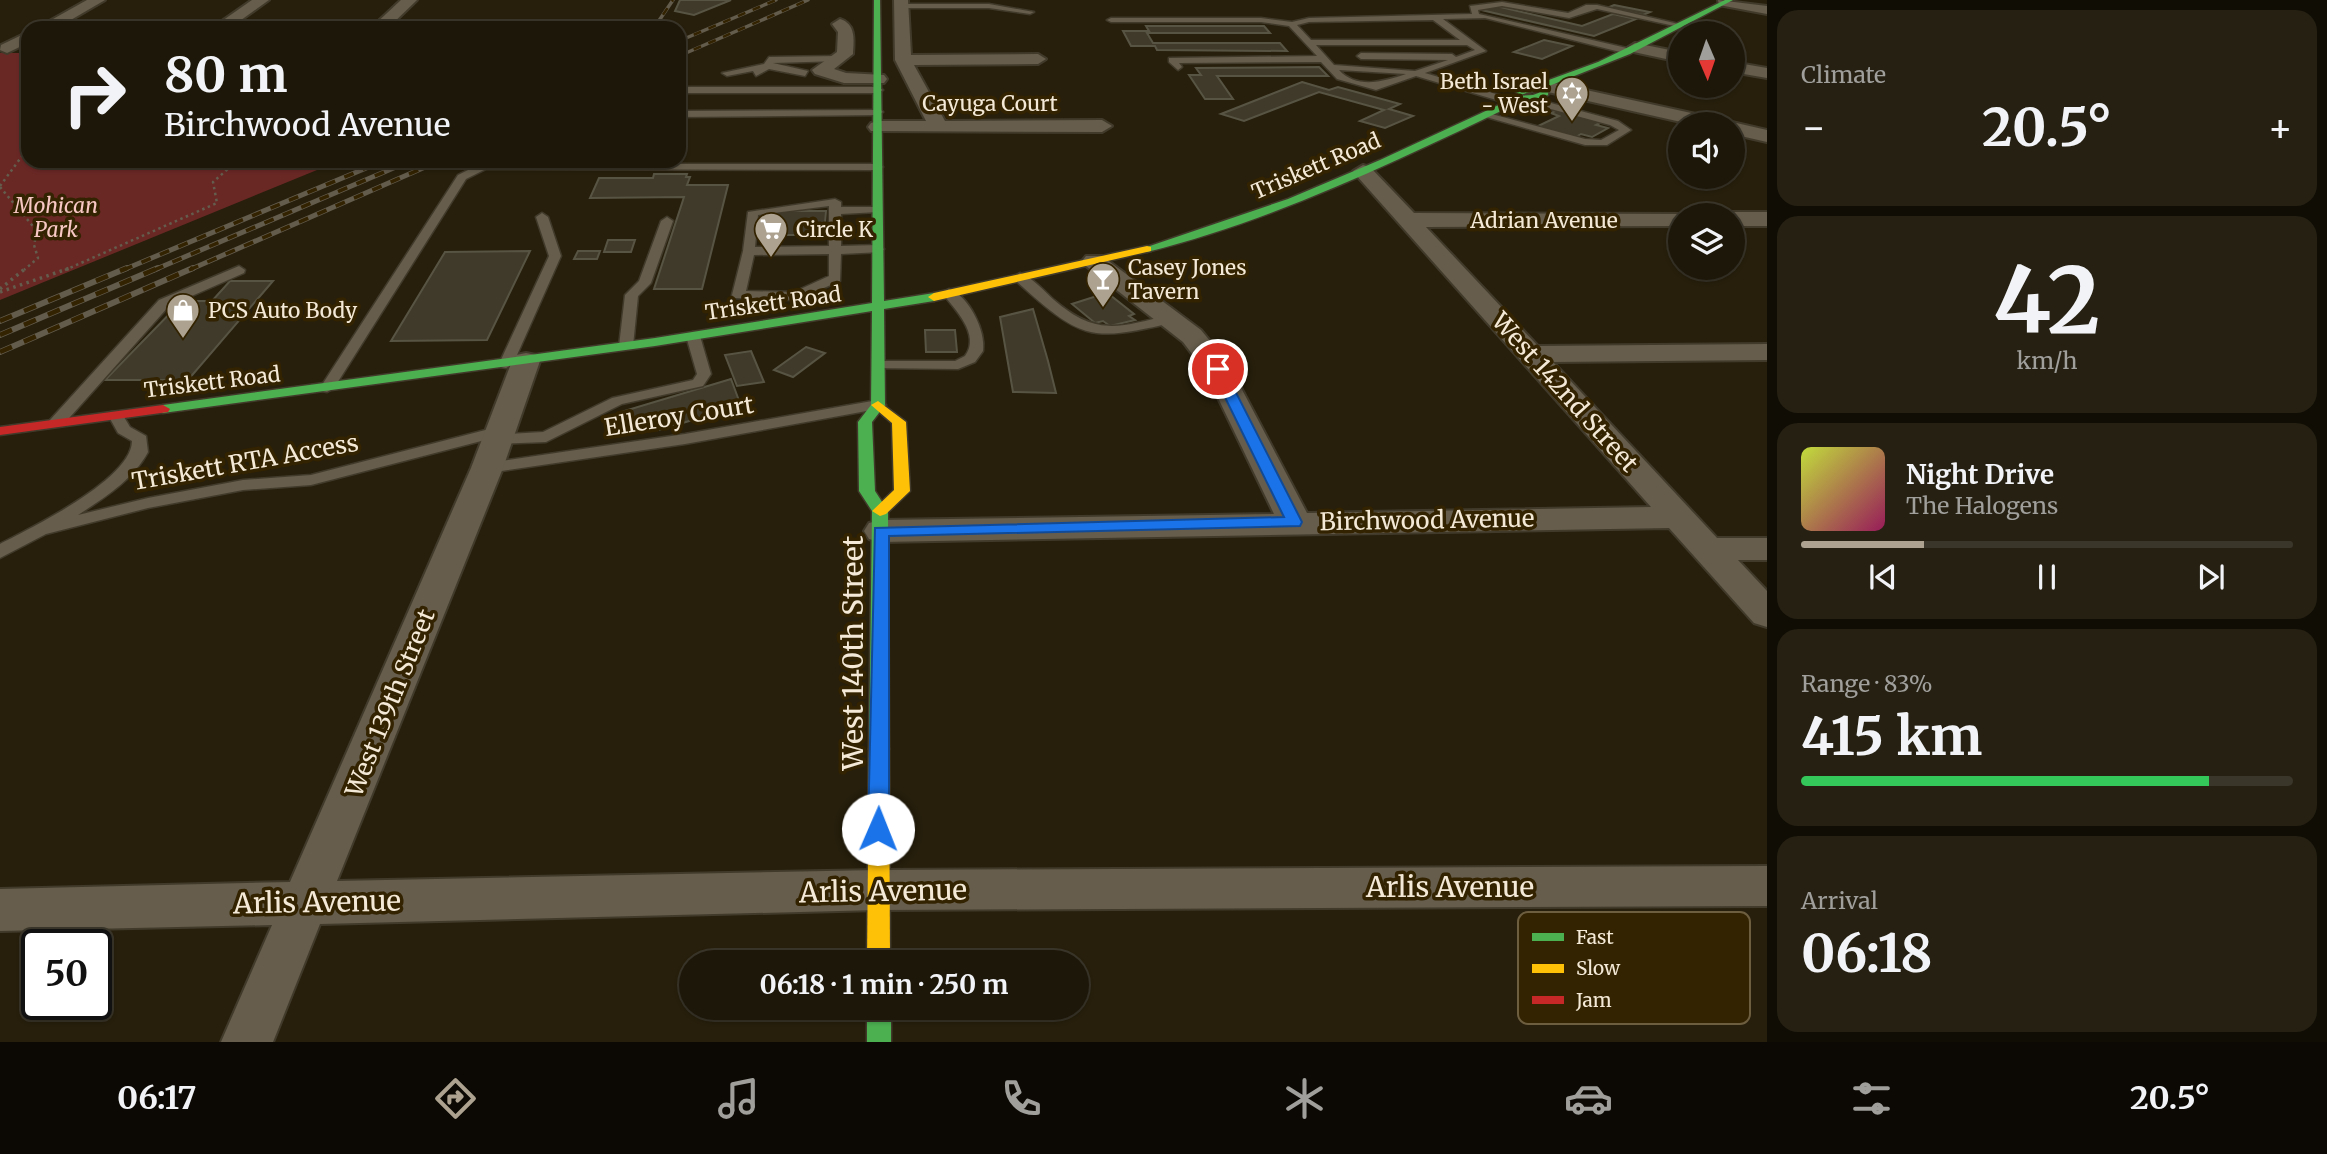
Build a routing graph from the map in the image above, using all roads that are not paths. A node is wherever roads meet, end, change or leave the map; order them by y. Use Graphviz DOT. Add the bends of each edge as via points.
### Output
graph roads {
  1 [pos="98,0"];
  2 [pos="262,0"];
  3 [pos="410,0"];
  4 [pos="877,0"];
  5 [pos="1727,1"];
  6 [pos="901,3"];
  7 [pos="1767,10"];
  8 [pos="1030,12"];
  9 [pos="1477,16"];
  10 [pos="1437,19"];
  11 [pos="1111,20"];
  12 [pos="58,21"];
  13 [pos="230,21"];
  14 [pos="387,21"];
  15 [pos="1687,21"];
  16 [pos="1668,23"];
  17 [pos="841,24"];
  18 [pos="1294,28"];
  19 [pos="1309,31"];
  20 [pos="1441,31"];
  21 [pos="1455,31"];
  22 [pos="1668,31"];
  23 [pos="21,41"];
  24 [pos="1469,42"];
  25 [pos="1307,43"];
  26 [pos="21,48"];
  27 [pos="1632,50"];
  28 [pos="1668,55"];
  29 [pos="1346,56"];
  30 [pos="1466,57"];
  31 [pos="838,59"];
  32 [pos="1038,59"];
  33 [pos="904,60"];
  34 [pos="1326,60"];
  35 [pos="1178,67"];
  36 [pos="1745,69"];
  37 [pos="773,72"];
  38 [pos="1767,73"];
  39 [pos="1419,74"];
  40 [pos="796,75"];
  41 [pos="741,76"];
  42 [pos="764,83"];
  43 [pos="878,84"];
  44 [pos="1545,86"];
  45 [pos="686,90"];
  46 [pos="1517,100"];
  47 [pos="686,114"];
  48 [pos="1668,114"];
  49 [pos="1484,115"];
  50 [pos="878,119"];
  51 [pos="938,126"];
  52 [pos="1102,126"];
  53 [pos="1745,131"];
  54 [pos="1767,136"];
  55 [pos="686,167"];
  56 [pos="878,167"];
  57 [pos="480,168"];
  58 [pos="1363,171"];
  59 [pos="878,209"];
  60 [pos="835,211"];
  61 [pos="542,217"];
  62 [pos="1668,219"];
  63 [pos="1745,219"];
  64 [pos="1767,219"];
  65 [pos="1409,220"];
  66 [pos="667,221"];
  67 [pos="878,249"];
  68 [pos="835,250"];
  69 [pos="749,251"];
  70 [pos="1094,261"];
  71 [pos="239,270"];
  72 [pos="1020,277"];
  73 [pos="949,293"];
  74 [pos="772,295"];
  75 [pos="879,309"];
  76 [pos="1171,319"];
  77 [pos="784,323"];
  78 [pos="693,336"];
  79 [pos="626,346"];
  80 [pos="1767,352"];
  81 [pos="1529,354"];
  82 [pos="516,362"];
  83 [pos="879,365"];
  84 [pos="327,388"];
  85 [pos="878,405"];
  86 [pos="116,415"];
  87 [pos="56,423"];
  88 [pos="0,431"];
  89 [pos="495,446"];
  90 [pos="1679,517"];
  91 [pos="880,521"];
  92 [pos="1294,522"];
  93 [pos="39,530"];
  94 [pos="1709,549"];
  95 [pos="1767,549"];
  96 [pos="0,552"];
  97 [pos="1767,614"];
  98 [pos="1767,886"];
  99 [pos="878,890"];
  100 [pos="309,901"];
  101 [pos="0,910"];
  102 [pos="879,950"];
  103 [pos="879,1020"];
  104 [pos="247,1042"];
  105 [pos="879,1042"];
  1 -- 12 [label="street"];
  2 -- 13 [label="street"];
  3 -- 14 [label="street"];
  4 -- 43 [label="main road, West 140th Street"];
  5 -- 7 [label="street"];
  5 -- 15 [label="main road, Triskett Road"];
  6 -- 8 [label="lane"];
  6 -- 33 [label="street"];
  9 -- 10 [label="lane"];
  9 -- 16 [label="lane" via="1473,8 1488,4 1569,16 1589,7"];
  9 -- 27 [label="lane"];
  10 -- 18 [label="lane" via="1309,20"];
  10 -- 21 [label="lane"];
  11 -- 18 [label="lane" via="1261,20"];
  17 -- 31 [label="street" via="846,32 845,54"];
  18 -- 19 [label="lane"];
  18 -- 25 [label="lane"];
  20 -- 21 [label="lane"];
  21 -- 24 [label="lane"];
  22 -- 27 [label="main road, Triskett Road"];
  23 -- 26 [label="street" via="7,48"];
  24 -- 25 [label="lane"];
  24 -- 30 [label="lane" via="1482,51"];
  25 -- 34 [label="lane"];
  27 -- 28 [label="street"];
  27 -- 44 [label="main road, Triskett Road"];
  29 -- 30 [label="lane"];
  30 -- 39 [label="lane"];
  31 -- 37 [label="lane" via="769,60"];
  31 -- 43 [label="street" via="821,70"];
  32 -- 33 [label="street"];
  33 -- 51 [label="street"];
  34 -- 35 [label="lane" via="1172,60"];
  34 -- 39 [label="lane"];
  34 -- 39 [label="lane" via="1340,77 1376,87"];
  36 -- 38 [label="street"];
  37 -- 40 [label="lane"];
  37 -- 40 [label="lane"];
  37 -- 41 [label="lane"];
  37 -- 41 [label="lane"];
  37 -- 42 [label="lane"];
  39 -- 46 [label="lane"];
  40 -- 42 [label="lane"];
  40 -- 42 [label="lane"];
  41 -- 42 [label="lane"];
  41 -- 42 [label="lane"];
  42 -- 43 [label="lane"];
  43 -- 45 [label="lane"];
  43 -- 50 [label="main road, West 140th Street"];
  44 -- 46 [label="main road, Triskett Road" via="1545,93"];
  44 -- 48 [label="street"];
  46 -- 49 [label="main road, Triskett Road"];
  46 -- 49 [label="lane" via="1614,123 1626,130 1603,143 1585,142"];
  47 -- 50 [label="lane"];
  49 -- 58 [label="main road, Triskett Road"];
  50 -- 51 [label="street, Cayuga Court"];
  50 -- 56 [label="main road, West 140th Street"];
  51 -- 52 [label="street, Cayuga Court"];
  53 -- 54 [label="street"];
  55 -- 56 [label="lane"];
  56 -- 59 [label="main road, West 140th Street"];
  57 -- 84 [label="lane" via="462,177"];
  58 -- 65 [label="street, West 142nd Street"];
  58 -- 70 [label="main road, Triskett Road" via="1229,225"];
  59 -- 60 [label="lane"];
  59 -- 67 [label="main road, West 140th Street"];
  60 -- 68 [label="lane"];
  60 -- 69 [label="lane" via="835,202 755,212"];
  61 -- 82 [label="lane" via="555,256"];
  62 -- 65 [label="street, Adrian Avenue"];
  63 -- 64 [label="street"];
  65 -- 81 [label="street, West 142nd Street"];
  66 -- 79 [label="lane" via="645,283 632,295"];
  67 -- 68 [label="lane"];
  67 -- 75 [label="main road, West 140th Street"];
  68 -- 69 [label="lane"];
  68 -- 74 [label="lane" via="835,278 796,296"];
  69 -- 74 [label="lane" via="739,295"];
  70 -- 72 [label="main road, Triskett Road"];
  70 -- 76 [label="street"];
  71 -- 87 [label="lane" via="164,303"];
  72 -- 73 [label="main road, Triskett Road"];
  72 -- 76 [label="lane" via="1074,324 1093,332"];
  73 -- 75 [label="main road, Triskett Road"];
  73 -- 83 [label="lane" via="976,329 975,355 970,361"];
  74 -- 77 [label="lane" via="774,312"];
  75 -- 77 [label="main road, Triskett Road"];
  75 -- 83 [label="main road, West 140th Street"];
  76 -- 92 [label="street" via="1192,336 1218,369"];
  77 -- 78 [label="main road, Triskett Road"];
  78 -- 79 [label="main road, Triskett Road"];
  78 -- 89 [label="lane" via="704,374 698,383 617,401 545,437"];
  79 -- 82 [label="main road, Triskett Road"];
  80 -- 81 [label="street"];
  81 -- 90 [label="street, West 142nd Street"];
  82 -- 84 [label="main road, Triskett Road"];
  82 -- 89 [label="street, West 139th Street"];
  83 -- 85 [label="main road, West 140th Street"];
  84 -- 86 [label="main road, Triskett Road"];
  85 -- 89 [label="lane, Elleroy Court" via="685,439"];
  85 -- 91 [label="main road, West 140th Street" via="864,422 867,491"];
  85 -- 91 [label="main road, West 140th Street" via="899,422 902,491"];
  86 -- 87 [label="main road, Triskett Road"];
  86 -- 93 [label="lane" via="124,430 140,439 140,453 120,477"];
  87 -- 88 [label="main road, Triskett Road"];
  89 -- 93 [label="lane, Triskett RTA Access" via="311,480 243,485"];
  89 -- 100 [label="street, West 139th Street"];
  90 -- 92 [label="street, Birchwood Avenue"];
  90 -- 94 [label="street, West 142nd Street"];
  91 -- 92 [label="street, Birchwood Avenue"];
  91 -- 99 [label="main road, West 140th Street"];
  93 -- 96 [label="lane"];
  94 -- 95 [label="street"];
  94 -- 97 [label="street, West 142nd Street"];
  98 -- 99 [label="street, Arlis Avenue"];
  99 -- 100 [label="street, Arlis Avenue"];
  99 -- 102 [label="main road, West 140th Street"];
  100 -- 101 [label="street, Arlis Avenue"];
  100 -- 104 [label="street, West 139th Street"];
  103 -- 105 [label="main road"];
}
